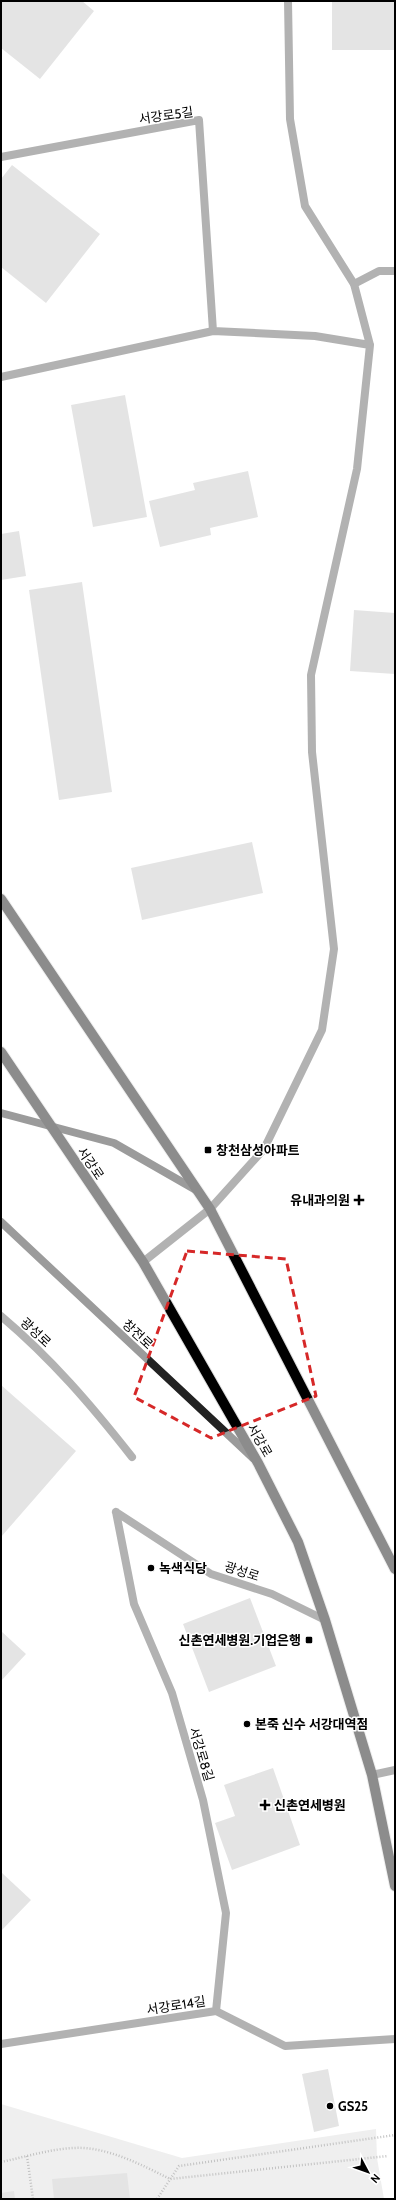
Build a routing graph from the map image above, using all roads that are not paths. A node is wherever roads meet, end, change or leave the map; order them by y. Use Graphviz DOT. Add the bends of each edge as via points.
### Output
graph roads {
  1 [pos="288,1"];
  2 [pos="1,157"];
  3 [pos="395,271"];
  4 [pos="354,284"];
  5 [pos="213,331"];
  6 [pos="370,345"];
  7 [pos="1,377"];
  8 [pos="1,899"];
  9 [pos="1,1052"];
  10 [pos="1,1113"];
  11 [pos="51,1127"];
  12 [pos="196,1190"];
  13 [pos="210,1209"];
  14 [pos="1,1222"];
  15 [pos="143,1262"];
  16 [pos="1,1316"];
  17 [pos="132,1456"];
  18 [pos="258,1463"];
  19 [pos="116,1512"];
  20 [pos="395,1569"];
  21 [pos="325,1620"];
  22 [pos="395,1770"];
  23 [pos="372,1775"];
  24 [pos="395,1886"];
  25 [pos="216,2011"];
  26 [pos="395,2039"];
  27 [pos="1,2044"];
  1 -- 4 [label="street" via="290,119 305,206"];
  2 -- 5 [label="street, 서강로5길" via="200,120"];
  3 -- 4 [label="street" via="379,271"];
  4 -- 6 [label="street"];
  5 -- 6 [label="street" via="315,336"];
  5 -- 7 [label="street"];
  6 -- 13 [label="street" via="357,469 311,675 312,752 334,949 322,1030 264,1149"];
  8 -- 12 [label="main road"];
  9 -- 11 [label="main road, 서강로"];
  10 -- 11 [label="main road"];
  11 -- 12 [label="main road" via="114,1143"];
  11 -- 15 [label="main road, 서강로"];
  12 -- 13 [label="main road"];
  13 -- 15 [label="street"];
  13 -- 20 [label="main road"];
  14 -- 18 [label="main road, 창전로"];
  15 -- 18 [label="main road, 서강로"];
  16 -- 17 [label="street, 광성로" via="31,1342 92,1405"];
  18 -- 21 [label="main road, 서강로" via="298,1542"];
  19 -- 21 [label="street, 광성로" via="211,1574 272,1594"];
  19 -- 25 [label="street, 서강로8길" via="134,1604 172,1693 203,1800 214,1853 226,1913"];
  21 -- 23 [label="main road, 서강로"];
  22 -- 23 [label="street"];
  23 -- 24 [label="main road, 서강로"];
  25 -- 26 [label="street, 서강로14길" via="285,2046"];
  25 -- 27 [label="street, 서강로14길"];
}
